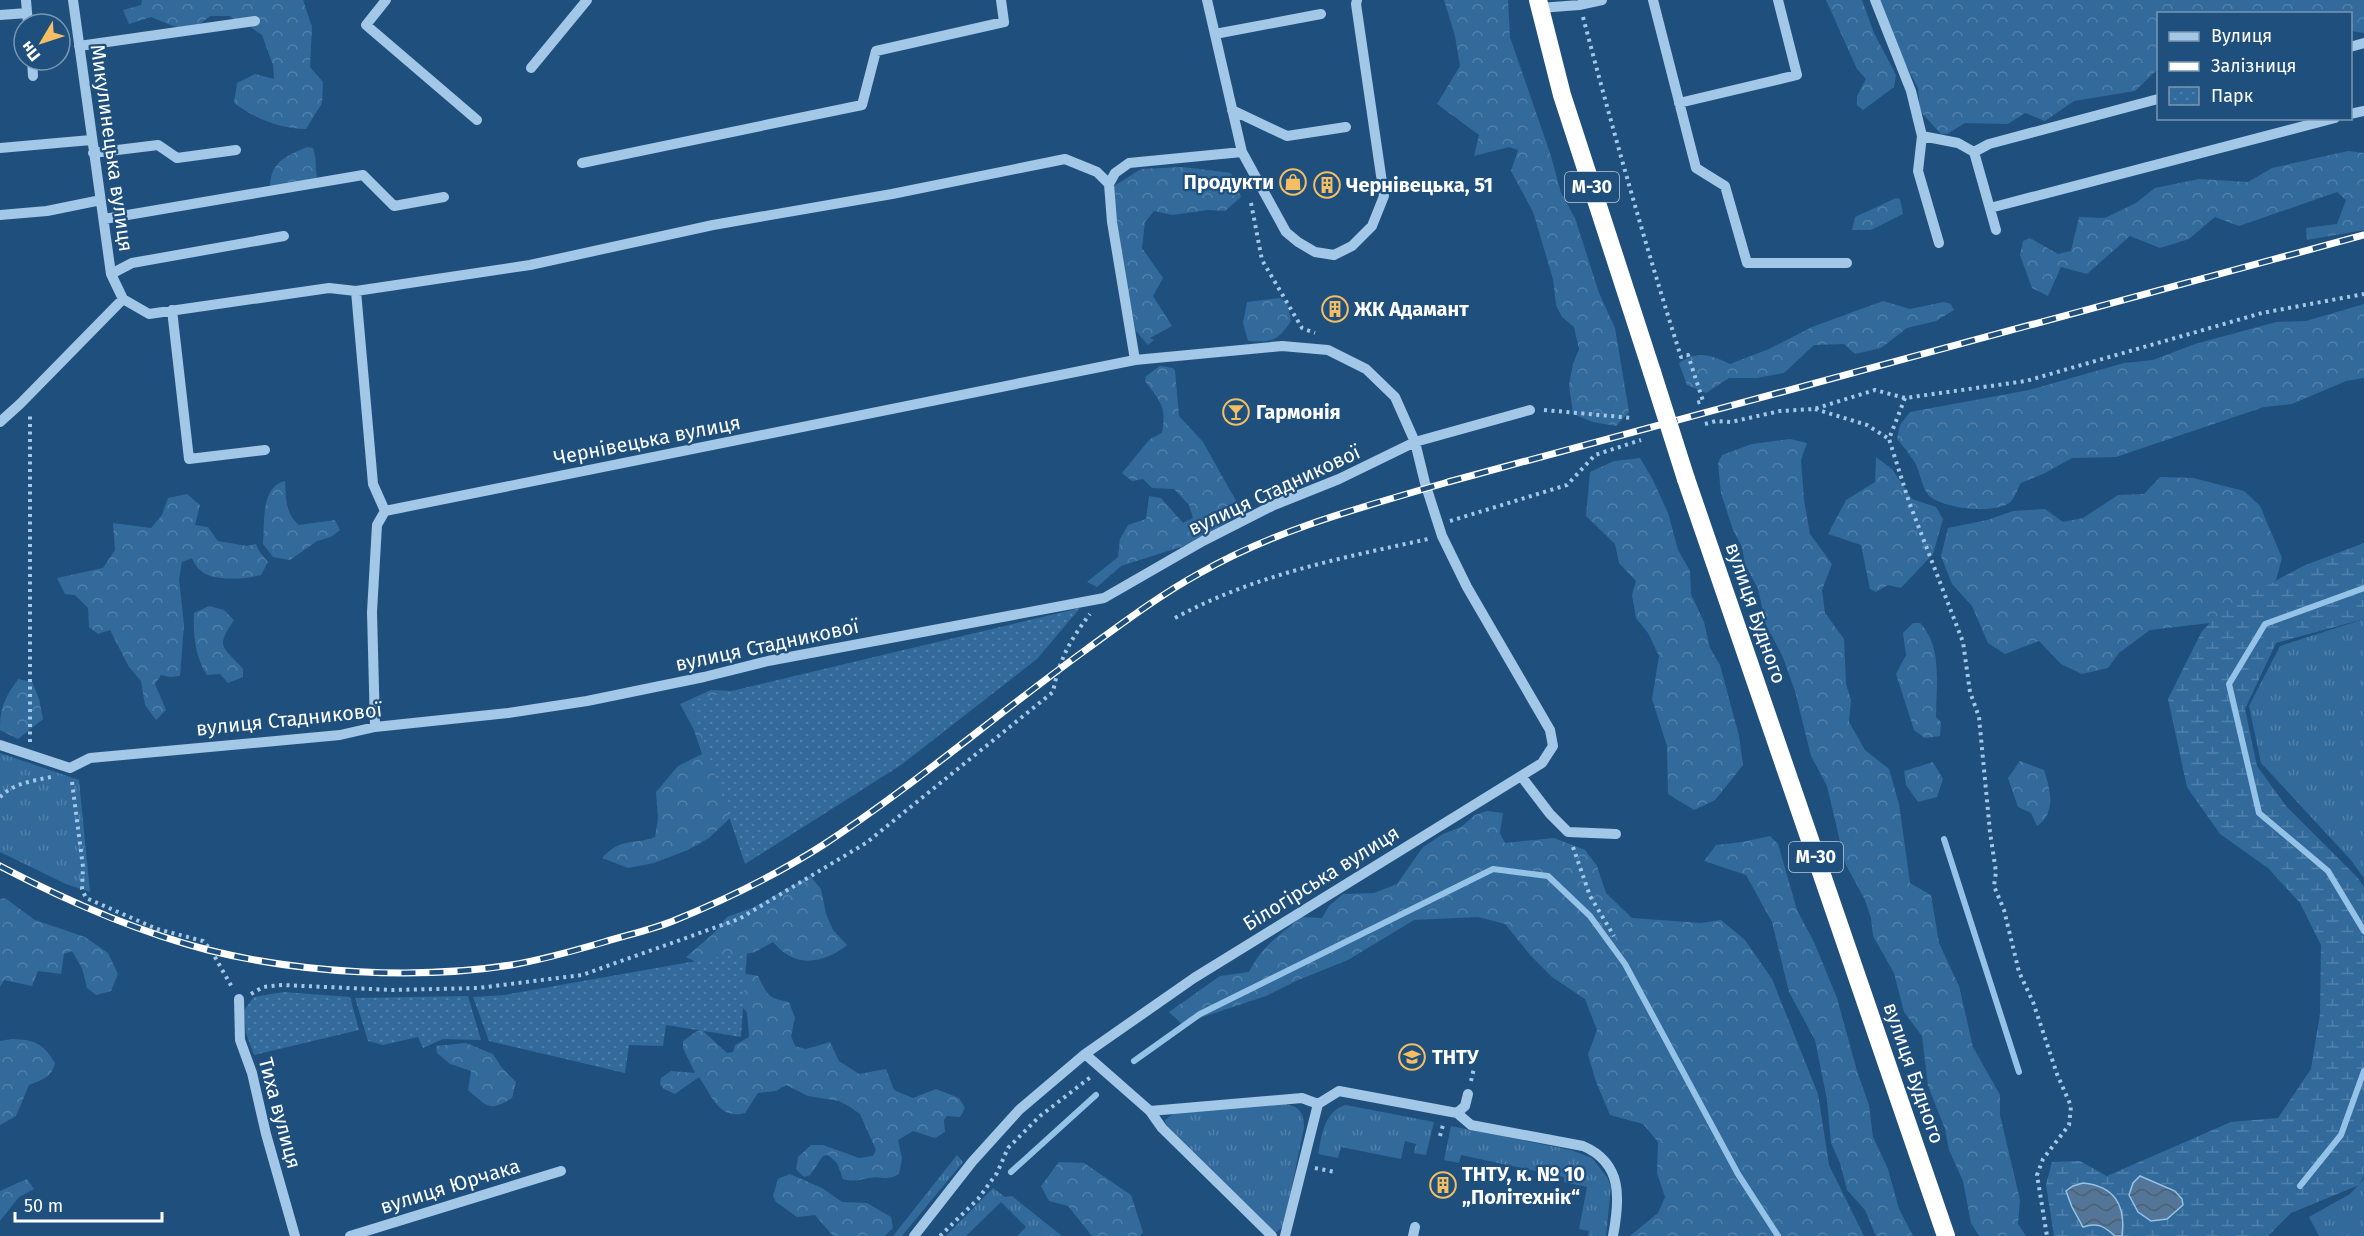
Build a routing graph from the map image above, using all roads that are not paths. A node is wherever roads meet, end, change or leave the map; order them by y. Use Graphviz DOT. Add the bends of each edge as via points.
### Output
graph roads {
  1 [pos="73,0"];
  2 [pos="386,0"];
  3 [pos="587,0"];
  4 [pos="1001,0"];
  5 [pos="1207,0"];
  6 [pos="1357,0"];
  7 [pos="1602,0"];
  8 [pos="1653,0"];
  9 [pos="1778,0"];
  10 [pos="1875,0"];
  11 [pos="1539,4"];
  12 [pos="1321,14"];
  13 [pos="255,21"];
  14 [pos="1215,34"];
  15 [pos="79,46"];
  16 [pos="531,68"];
  17 [pos="33,72"];
  18 [pos="33,75"];
  19 [pos="2157,99"];
  20 [pos="1679,103"];
  21 [pos="1232,110"];
  22 [pos="477,120"];
  23 [pos="2327,120"];
  24 [pos="1346,127"];
  25 [pos="1922,136"];
  26 [pos="92,140"];
  27 [pos="0,148"];
  28 [pos="236,150"];
  29 [pos="1242,152"];
  30 [pos="1974,152"];
  31 [pos="93,153"];
  32 [pos="582,163"];
  33 [pos="1109,184"];
  34 [pos="444,197"];
  35 [pos="101,200"];
  36 [pos="1990,208"];
  37 [pos="0,215"];
  38 [pos="104,219"];
  39 [pos="1996,230"];
  40 [pos="284,236"];
  41 [pos="1939,243"];
  42 [pos="1846,263"];
  43 [pos="111,274"];
  44 [pos="356,291"];
  45 [pos="123,299"];
  46 [pos="172,310"];
  47 [pos="1135,360"];
  48 [pos="1530,410"];
  49 [pos="0,422"];
  50 [pos="1415,442"];
  51 [pos="265,450"];
  52 [pos="1430,499"];
  53 [pos="385,511"];
  54 [pos="375,727"];
  55 [pos="0,745"];
  56 [pos="1521,776"];
  57 [pos="1616,834"];
  58 [pos="239,999"];
  59 [pos="1085,1054"];
  60 [pos="1468,1094"];
  61 [pos="1318,1104"];
  62 [pos="1150,1111"];
  63 [pos="1457,1113"];
  64 [pos="561,1171"];
  65 [pos="295,1236"];
  66 [pos="350,1236"];
  67 [pos="914,1236"];
  68 [pos="1272,1236"];
  69 [pos="1285,1236"];
  70 [pos="1613,1236"];
  71 [pos="1946,1236"];
  1 -- 15 [label="street, Микулинецька вулиця"];
  2 -- 22 [label="street" via="366,26"];
  3 -- 16 [label="street"];
  4 -- 32 [label="street" via="1005,22 876,51 861,105"];
  5 -- 14 [label="street"];
  6 -- 29 [label="street" via="1384,196 1372,226 1352,246 1334,255 1315,252 1286,232"];
  7 -- 11 [label="street" via="1579,5"];
  8 -- 20 [label="street"];
  9 -- 20 [label="street" via="1797,75"];
  10 -- 25 [label="street" via="1911,91"];
  11 -- 71 [label="highway, вулиця Будного / М-30, bridge" via="1562,95 1686,479"];
  12 -- 14 [label="street"];
  13 -- 15 [label="street"];
  14 -- 21 [label="street"];
  15 -- 26 [label="street, Микулинецька вулиця"];
  17 -- 18 [label="street"];
  19 -- 30 [label="street" via="1989,144"];
  20 -- 42 [label="street" via="1696,168 1725,186 1747,263"];
  21 -- 24 [label="street" via="1287,136"];
  21 -- 29 [label="street"];
  23 -- 36 [label="street"];
  25 -- 30 [label="street" via="1958,143"];
  25 -- 41 [label="street" via="1918,171"];
  26 -- 27 [label="street"];
  26 -- 31 [label="street, Микулинецька вулиця"];
  28 -- 31 [label="street" via="177,158 158,146"];
  29 -- 33 [label="street" via="1129,163 1115,172"];
  30 -- 36 [label="street"];
  31 -- 35 [label="street, Микулинецька вулиця"];
  33 -- 44 [label="street" via="1097,172 1065,159 712,225 530,265"];
  33 -- 47 [label="street"];
  34 -- 38 [label="street" via="394,206 363,175"];
  35 -- 37 [label="street"];
  35 -- 38 [label="street, Микулинецька вулиця"];
  36 -- 39 [label="street"];
  38 -- 43 [label="street, Микулинецька вулиця"];
  40 -- 43 [label="street" via="132,263"];
  43 -- 45 [label="street, Микулинецька вулиця"];
  44 -- 46 [label="street" via="329,288"];
  44 -- 53 [label="street" via="373,484"];
  45 -- 46 [label="street" via="150,314"];
  45 -- 49 [label="street"];
  46 -- 51 [label="street" via="189,459"];
  47 -- 50 [label="street, Чернівецька вулиця" via="1282,346 1328,350 1366,369 1395,397"];
  47 -- 53 [label="street, Чернівецька вулиця"];
  48 -- 50 [label="street, вулиця Стадникової"];
  50 -- 52 [label="street, Чернівецька вулиця"];
  50 -- 54 [label="street, вулиця Стадникової" via="1274,505 1104,597 768,661 587,701"];
  52 -- 56 [label="street, Білогірська вулиця" via="1442,536 1467,587 1550,730 1552,746 1542,763"];
  53 -- 54 [label="street" via="377,525 372,612"];
  54 -- 55 [label="street, вулиця Стадникової" via="340,735 90,758 70,768"];
  56 -- 57 [label="street" via="1568,832"];
  56 -- 59 [label="street, Білогірська вулиця" via="1194,978"];
  58 -- 65 [label="street, Тиха вулиця" via="240,1040"];
  59 -- 62 [label="street"];
  59 -- 67 [label="street, Білогірська вулиця" via="1019,1110 972,1161"];
  60 -- 63 [label="street" via="1465,1106"];
  61 -- 62 [label="street" via="1302,1098"];
  61 -- 63 [label="street" via="1340,1091"];
  61 -- 69 [label="street"];
  62 -- 68 [label="street" via="1162,1128"];
  63 -- 70 [label="street" via="1471,1125 1597,1152 1610,1165 1617,1186"];
  64 -- 66 [label="street, вулиця Юрчака"];
}
